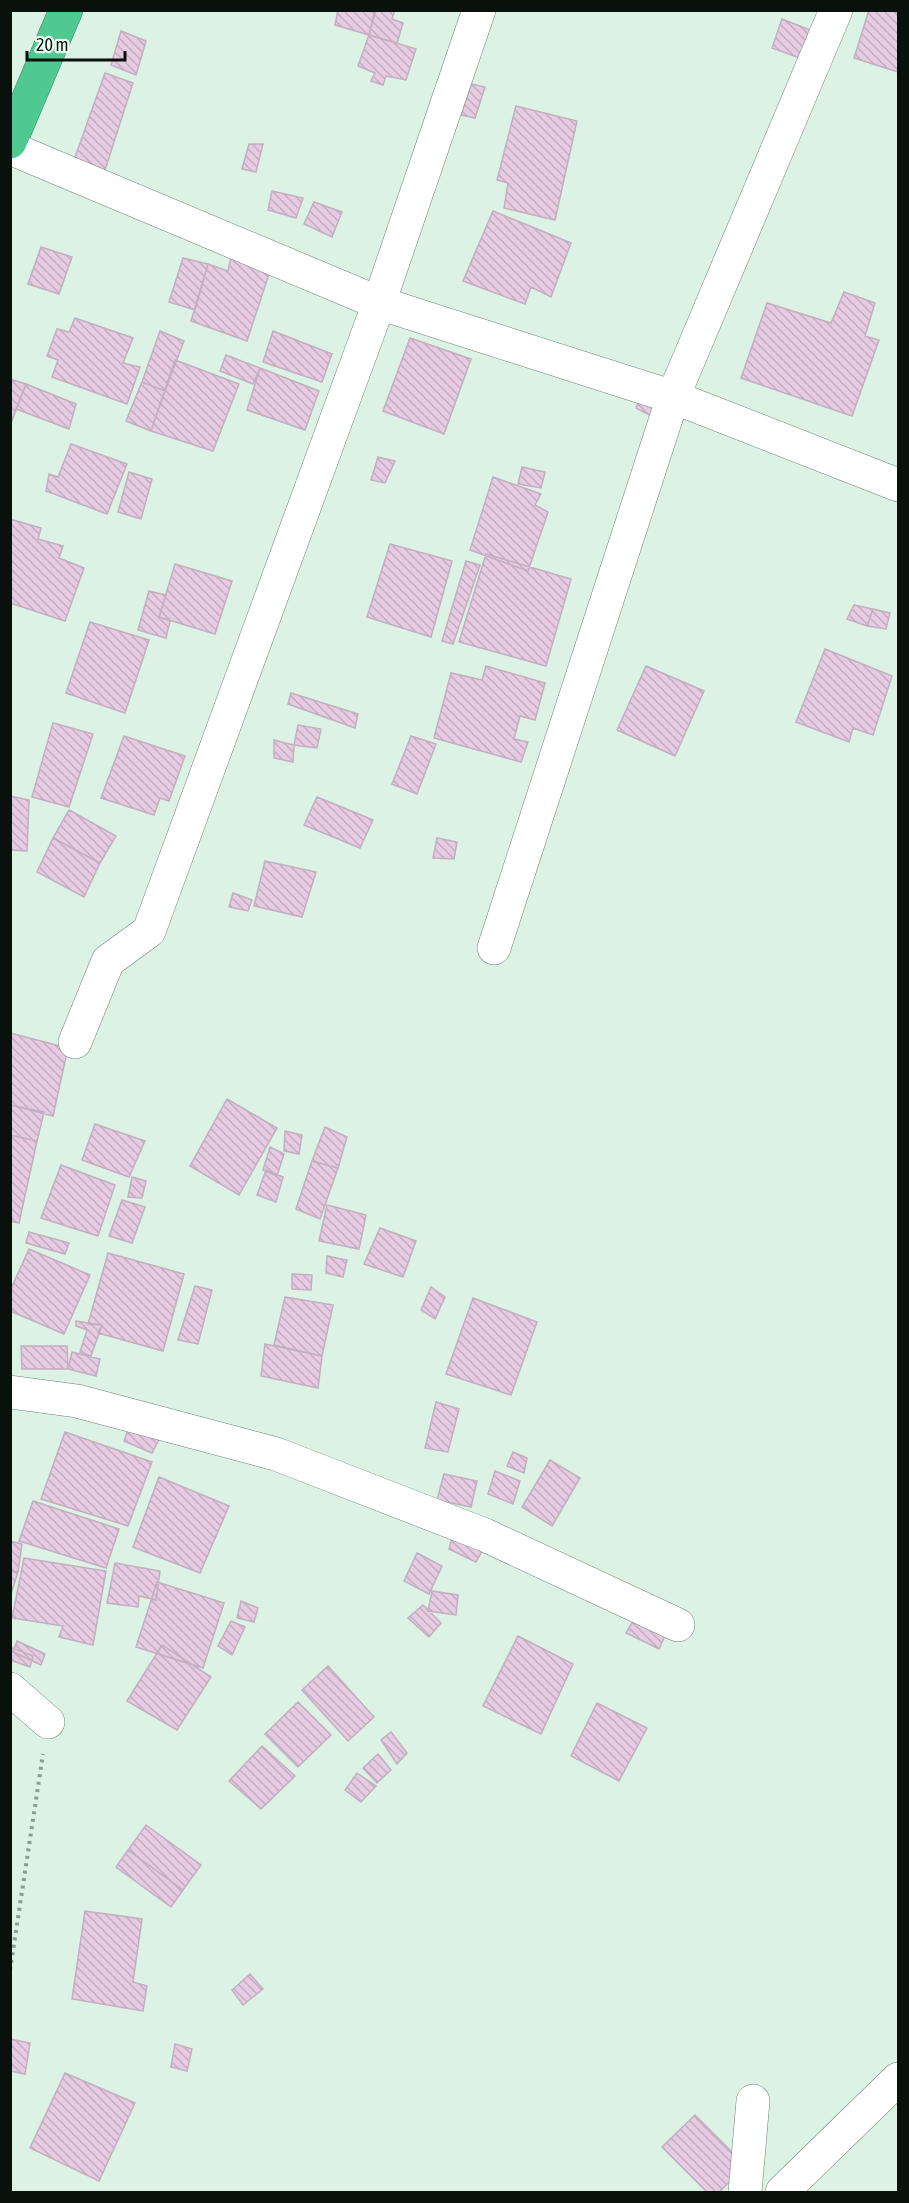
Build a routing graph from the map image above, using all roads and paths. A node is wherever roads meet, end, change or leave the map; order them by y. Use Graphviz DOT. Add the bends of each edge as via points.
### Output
graph roads {
  1 [pos="66,10"];
  2 [pos="479,10"];
  3 [pos="836,10"];
  4 [pos="10,142"];
  5 [pos="10,148"];
  6 [pos="379,303"];
  7 [pos="673,397"];
  8 [pos="898,485"];
  9 [pos="494,948"];
  10 [pos="75,1042"];
  11 [pos="10,1392"];
  12 [pos="678,1626"];
  13 [pos="10,1689"];
  14 [pos="48,1722"];
  15 [pos="10,1970"];
  16 [pos="898,2079"];
  17 [pos="753,2102"];
  18 [pos="745,2193"];
  19 [pos="782,2193"];
  1 -- 4 [label="highway"];
  2 -- 6 [label="street"];
  3 -- 7 [label="street"];
  5 -- 6 [label="street"];
  6 -- 7 [label="street"];
  6 -- 10 [label="street" via="149,931 108,961"];
  7 -- 8 [label="street"];
  7 -- 9 [label="street"];
  11 -- 12 [label="street" via="77,1401 276,1454 485,1535"];
  13 -- 14 [label="street"];
  14 -- 15 [label="path"];
  16 -- 19 [label="street"];
  17 -- 18 [label="street"];
}
